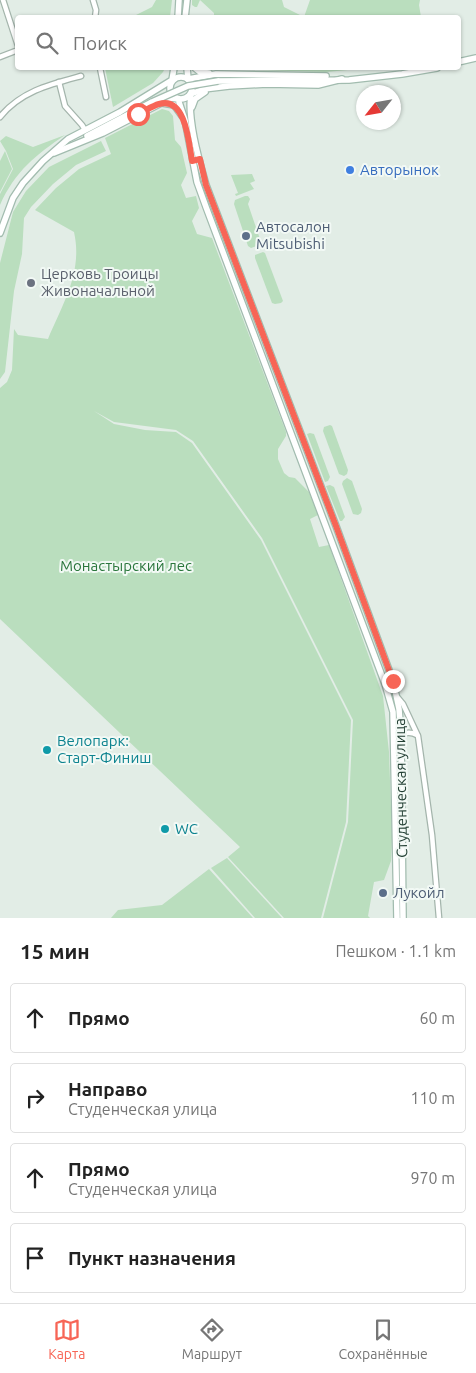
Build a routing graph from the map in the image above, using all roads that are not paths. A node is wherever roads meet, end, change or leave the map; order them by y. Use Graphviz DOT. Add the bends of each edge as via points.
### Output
graph roads {
  1 [pos="4,0"];
  2 [pos="93,0"];
  3 [pos="179,0"];
  4 [pos="187,0"];
  5 [pos="95,15"];
  6 [pos="178,15"];
  7 [pos="185,15"];
  8 [pos="15,38"];
  9 [pos="15,49"];
  10 [pos="0,56"];
  11 [pos="476,58"];
  12 [pos="461,61"];
  13 [pos="100,70"];
  14 [pos="174,70"];
  15 [pos="187,70"];
  16 [pos="198,70"];
  17 [pos="425,70"];
  18 [pos="216,74"];
  19 [pos="81,76"];
  20 [pos="188,79"];
  21 [pos="342,79"];
  22 [pos="172,80"];
  23 [pos="59,82"];
  24 [pos="229,86"];
  25 [pos="191,94"];
  26 [pos="106,97"];
  27 [pos="178,99"];
  28 [pos="160,104"];
  29 [pos="0,117"];
  30 [pos="192,119"];
  31 [pos="185,120"];
  32 [pos="85,130"];
  33 [pos="54,153"];
  34 [pos="200,159"];
  35 [pos="192,161"];
  36 [pos="0,234"];
  37 [pos="397,697"];
  38 [pos="401,735"];
  39 [pos="418,736"];
  40 [pos="397,918"];
  41 [pos="403,918"];
  42 [pos="439,918"];
  1 -- 8 [label="street"];
  2 -- 5 [label="street"];
  3 -- 6 [label="main road"];
  4 -- 7 [label="main road"];
  9 -- 10 [label="street"];
  11 -- 12 [label="main road"];
  13 -- 26 [label="street"];
  14 -- 22 [label="main road"];
  15 -- 20 [label="main road"];
  16 -- 18 [label="main road"];
  17 -- 21 [label="main road" via="368,79"];
  18 -- 20 [label="main road"];
  18 -- 21 [label="main road" via="318,75"];
  19 -- 23 [label="street"];
  20 -- 22 [label="main road" via="180,76"];
  20 -- 25 [label="main road"];
  21 -- 24 [label="main road" via="318,85"];
  21 -- 33 [label="main road, bridge" via="218,80 188,86"];
  22 -- 27 [label="main road" via="171,90"];
  22 -- 32 [label="main road"];
  23 -- 29 [label="street" via="22,96"];
  23 -- 32 [label="street" via="65,106"];
  24 -- 25 [label="main road"];
  24 -- 30 [label="main road" via="200,94 192,103"];
  25 -- 27 [label="main road"];
  25 -- 30 [label="main road, Студенческая улица"];
  27 -- 28 [label="main road" via="171,98"];
  27 -- 31 [label="main road, Студенческая улица"];
  28 -- 31 [label="main road" via="174,105"];
  28 -- 33 [label="main road" via="104,133"];
  30 -- 34 [label="main road, Студенческая улица"];
  31 -- 35 [label="main road, Студенческая улица"];
  32 -- 33 [label="main road" via="68,139"];
  33 -- 36 [label="main road" via="23,183 13,198"];
  34 -- 35 [label="main road"];
  34 -- 37 [label="main road, Студенческая улица" via="206,185 336,526"];
  35 -- 40 [label="main road, Студенческая улица" via="206,207 393,712"];
  37 -- 38 [label="main road, Студенческая улица"];
  37 -- 39 [label="street"];
  38 -- 39 [label="street" via="413,733"];
  38 -- 41 [label="main road, Студенческая улица"];
  39 -- 42 [label="street" via="432,835"];
}
